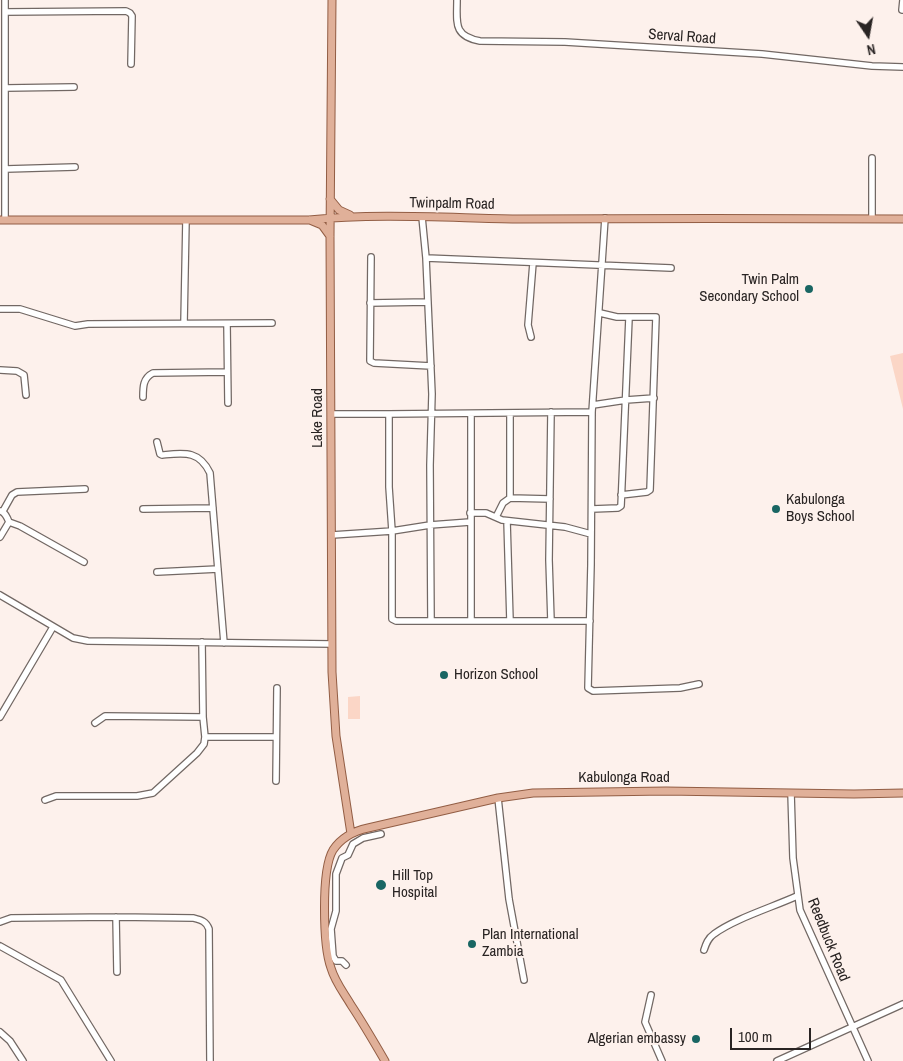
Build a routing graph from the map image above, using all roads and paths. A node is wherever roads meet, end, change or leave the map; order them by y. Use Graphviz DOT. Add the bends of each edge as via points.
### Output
graph roads {
  1 [pos="5,0"];
  2 [pos="332,0"];
  3 [pos="457,0"];
  4 [pos="903,0"];
  5 [pos="902,10"];
  6 [pos="6,12"];
  7 [pos="131,64"];
  8 [pos="903,67"];
  9 [pos="74,87"];
  10 [pos="6,88"];
  11 [pos="3,115"];
  12 [pos="872,158"];
  13 [pos="75,167"];
  14 [pos="6,169"];
  15 [pos="330,199"];
  16 [pos="352,216"];
  17 [pos="422,217"];
  18 [pos="330,218"];
  19 [pos="606,218"];
  20 [pos="872,219"];
  21 [pos="903,219"];
  22 [pos="3,220"];
  23 [pos="186,220"];
  24 [pos="309,220"];
  25 [pos="330,237"];
  26 [pos="371,256"];
  27 [pos="426,258"];
  28 [pos="533,263"];
  29 [pos="603,266"];
  30 [pos="671,268"];
  31 [pos="370,302"];
  32 [pos="428,302"];
  33 [pos="0,309"];
  34 [pos="600,313"];
  35 [pos="629,318"];
  36 [pos="184,323"];
  37 [pos="272,323"];
  38 [pos="227,324"];
  39 [pos="531,337"];
  40 [pos="431,366"];
  41 [pos="0,370"];
  42 [pos="228,372"];
  43 [pos="26,395"];
  44 [pos="143,397"];
  45 [pos="654,398"];
  46 [pos="626,400"];
  47 [pos="228,403"];
  48 [pos="592,408"];
  49 [pos="551,412"];
  50 [pos="510,413"];
  51 [pos="331,414"];
  52 [pos="389,414"];
  53 [pos="431,414"];
  54 [pos="471,414"];
  55 [pos="157,442"];
  56 [pos="85,488"];
  57 [pos="621,495"];
  58 [pos="510,498"];
  59 [pos="550,500"];
  60 [pos="214,508"];
  61 [pos="143,509"];
  62 [pos="592,509"];
  63 [pos="1,511"];
  64 [pos="470,513"];
  65 [pos="496,516"];
  66 [pos="507,521"];
  67 [pos="9,522"];
  68 [pos="470,522"];
  69 [pos="430,525"];
  70 [pos="550,525"];
  71 [pos="392,531"];
  72 [pos="591,534"];
  73 [pos="332,535"];
  74 [pos="0,537"];
  75 [pos="84,562"];
  76 [pos="218,569"];
  77 [pos="157,572"];
  78 [pos="0,595"];
  79 [pos="431,621"];
  80 [pos="471,621"];
  81 [pos="510,621"];
  82 [pos="551,621"];
  83 [pos="590,621"];
  84 [pos="53,627"];
  85 [pos="202,642"];
  86 [pos="224,643"];
  87 [pos="332,644"];
  88 [pos="699,684"];
  89 [pos="277,688"];
  90 [pos="0,717"];
  91 [pos="203,717"];
  92 [pos="95,724"];
  93 [pos="205,737"];
  94 [pos="276,737"];
  95 [pos="276,781"];
  96 [pos="791,793"];
  97 [pos="903,793"];
  98 [pos="498,798"];
  99 [pos="45,800"];
  100 [pos="350,834"];
  101 [pos="381,834"];
  102 [pos="797,896"];
  103 [pos="116,917"];
  104 [pos="0,922"];
  105 [pos="0,946"];
  106 [pos="704,950"];
  107 [pos="346,965"];
  108 [pos="117,972"];
  109 [pos="524,980"];
  110 [pos="651,995"];
  111 [pos="903,1004"];
  112 [pos="852,1027"];
  113 [pos="0,1032"];
  114 [pos="23,1061"];
  115 [pos="111,1061"];
  116 [pos="210,1061"];
  117 [pos="385,1061"];
  118 [pos="662,1061"];
  119 [pos="777,1061"];
  120 [pos="868,1061"];
  1 -- 6 [label="street"];
  2 -- 15 [label="main road, Lake Road"];
  3 -- 8 [label="street, Serval Road" via="461,34 480,41 565,42 762,54"];
  4 -- 5 [label="street"];
  6 -- 7 [label="street" via="126,11 132,16"];
  6 -- 10 [label="street"];
  9 -- 10 [label="street"];
  10 -- 11 [label="street"];
  11 -- 14 [label="street"];
  12 -- 20 [label="street"];
  13 -- 14 [label="street"];
  14 -- 22 [label="street"];
  15 -- 16 [label="main road" via="339,210"];
  15 -- 18 [label="main road, Lake Road"];
  16 -- 17 [label="main road, Twinpalm Road"];
  16 -- 18 [label="main road, Twinpalm Road"];
  17 -- 19 [label="main road, Twinpalm Road"];
  17 -- 27 [label="street"];
  18 -- 24 [label="main road, Twinpalm Road"];
  18 -- 25 [label="main road, Lake Road"];
  19 -- 20 [label="main road, Twinpalm Road"];
  19 -- 29 [label="street"];
  20 -- 21 [label="main road, Twinpalm Road"];
  22 -- 23 [label="main road, Twinpalm Road"];
  23 -- 24 [label="main road, Twinpalm Road"];
  23 -- 36 [label="street"];
  24 -- 25 [label="main road" via="322,225"];
  25 -- 51 [label="main road, Lake Road"];
  26 -- 31 [label="street"];
  27 -- 28 [label="street"];
  27 -- 32 [label="street"];
  28 -- 29 [label="street"];
  28 -- 39 [label="street" via="528,325"];
  29 -- 30 [label="street"];
  29 -- 34 [label="street"];
  31 -- 32 [label="street"];
  31 -- 40 [label="street" via="370,362"];
  32 -- 40 [label="street"];
  33 -- 36 [label="street" via="20,309 75,326"];
  34 -- 35 [label="street"];
  34 -- 48 [label="street"];
  35 -- 45 [label="street" via="656,317"];
  35 -- 46 [label="street"];
  36 -- 38 [label="street"];
  37 -- 38 [label="street"];
  38 -- 42 [label="street"];
  40 -- 53 [label="street"];
  41 -- 43 [label="street" via="24,375"];
  42 -- 44 [label="street" via="153,374 144,381"];
  42 -- 47 [label="street"];
  45 -- 46 [label="street"];
  45 -- 57 [label="street" via="650,490"];
  46 -- 48 [label="street"];
  46 -- 57 [label="street"];
  48 -- 49 [label="street"];
  48 -- 62 [label="street"];
  49 -- 50 [label="street"];
  49 -- 59 [label="street"];
  50 -- 54 [label="street"];
  50 -- 58 [label="street"];
  51 -- 52 [label="street"];
  51 -- 73 [label="main road, Lake Road"];
  52 -- 53 [label="street"];
  52 -- 71 [label="street"];
  53 -- 54 [label="street"];
  53 -- 69 [label="street"];
  54 -- 64 [label="street"];
  55 -- 60 [label="street" via="162,455 185,453 206,465"];
  56 -- 63 [label="street" via="17,492"];
  57 -- 62 [label="street" via="620,507"];
  58 -- 59 [label="street"];
  58 -- 65 [label="street"];
  59 -- 70 [label="street"];
  60 -- 61 [label="street"];
  60 -- 76 [label="street"];
  62 -- 72 [label="street"];
  63 -- 67 [label="street"];
  64 -- 65 [label="street"];
  64 -- 68 [label="street"];
  65 -- 66 [label="street"];
  66 -- 70 [label="street"];
  66 -- 81 [label="street"];
  67 -- 74 [label="street"];
  67 -- 75 [label="street"];
  68 -- 69 [label="street"];
  68 -- 80 [label="street"];
  69 -- 71 [label="street"];
  69 -- 79 [label="street"];
  70 -- 72 [label="street"];
  70 -- 82 [label="street"];
  71 -- 73 [label="street"];
  71 -- 79 [label="street" via="391,617 396,621"];
  72 -- 83 [label="street"];
  73 -- 87 [label="main road, Lake Road"];
  76 -- 77 [label="street"];
  76 -- 86 [label="street"];
  78 -- 84 [label="street"];
  79 -- 80 [label="street"];
  80 -- 81 [label="street"];
  81 -- 82 [label="street"];
  82 -- 83 [label="street"];
  83 -- 88 [label="street" via="590,690 665,689"];
  84 -- 85 [label="street" via="73,638 88,641"];
  84 -- 90 [label="street"];
  85 -- 86 [label="street"];
  85 -- 91 [label="street"];
  86 -- 87 [label="street"];
  87 -- 100 [label="main road, Lake Road" via="336,736"];
  89 -- 94 [label="street"];
  91 -- 92 [label="street" via="105,716"];
  91 -- 93 [label="street"];
  93 -- 94 [label="street"];
  93 -- 99 [label="street" via="197,753 153,793 137,796 56,796"];
  94 -- 95 [label="street"];
  96 -- 97 [label="main road, Kabulonga Road"];
  96 -- 98 [label="main road, Kabulonga Road" via="563,792"];
  96 -- 102 [label="street, Reedbuck Road"];
  98 -- 100 [label="main road, Kabulonga Road"];
  98 -- 109 [label="street" via="509,899"];
  100 -- 117 [label="main road" via="334,849 327,868 327,955 338,984"];
  101 -- 107 [label="street" via="353,844 348,855 342,858 336,874 333,956"];
  102 -- 106 [label="street" via="714,934"];
  102 -- 112 [label="street, Reedbuck Road" via="806,926"];
  103 -- 104 [label="street" via="18,918"];
  103 -- 108 [label="street"];
  103 -- 116 [label="street" via="193,918 207,924"];
  105 -- 115 [label="street" via="61,980"];
  110 -- 118 [label="street" via="645,1022"];
  111 -- 112 [label="street"];
  112 -- 119 [label="street"];
  112 -- 120 [label="street, Reedbuck Road"];
  113 -- 114 [label="street"];
}
